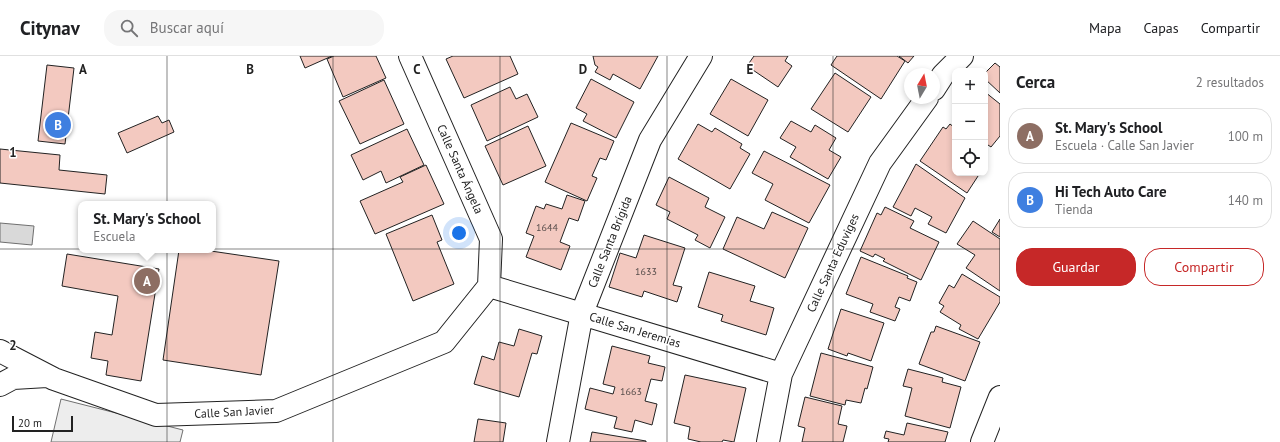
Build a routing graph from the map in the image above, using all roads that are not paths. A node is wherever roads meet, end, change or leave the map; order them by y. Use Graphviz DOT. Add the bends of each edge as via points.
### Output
graph roads {
  1 [pos="410,56"];
  2 [pos="701,56"];
  3 [pos="962,56"];
  4 [pos="940,81"];
  5 [pos="923,104"];
  6 [pos="489,286"];
  7 [pos="582,313"];
  8 [pos="0,351"];
  9 [pos="781,374"];
  10 [pos="49,376"];
  11 [pos="0,385"];
  12 [pos="1000,397"];
  13 [pos="558,442"];
  14 [pos="768,442"];
  15 [pos="982,442"];
  1 -- 6 [label="street, Calle Santa Ángela" via="491,239"];
  2 -- 7 [label="street, Calle Santa Brígida" via="650,140"];
  3 -- 4 [label="street"];
  5 -- 9 [label="street, Calle Santa Eduviges" via="880,163"];
  6 -- 7 [label="street, Calle San Jeremías"];
  6 -- 10 [label="street, Calle San Javier" via="444,342 276,412 156,415"];
  7 -- 9 [label="street, Calle San Jeremías"];
  7 -- 13 [label="street, Calle Santa Brígida"];
  8 -- 10 [label="street, Calle San Javier"];
  9 -- 14 [label="street, Calle Santa Eduviges"];
  10 -- 11 [label="street" via="13,378"];
  12 -- 15 [label="street"];
}
